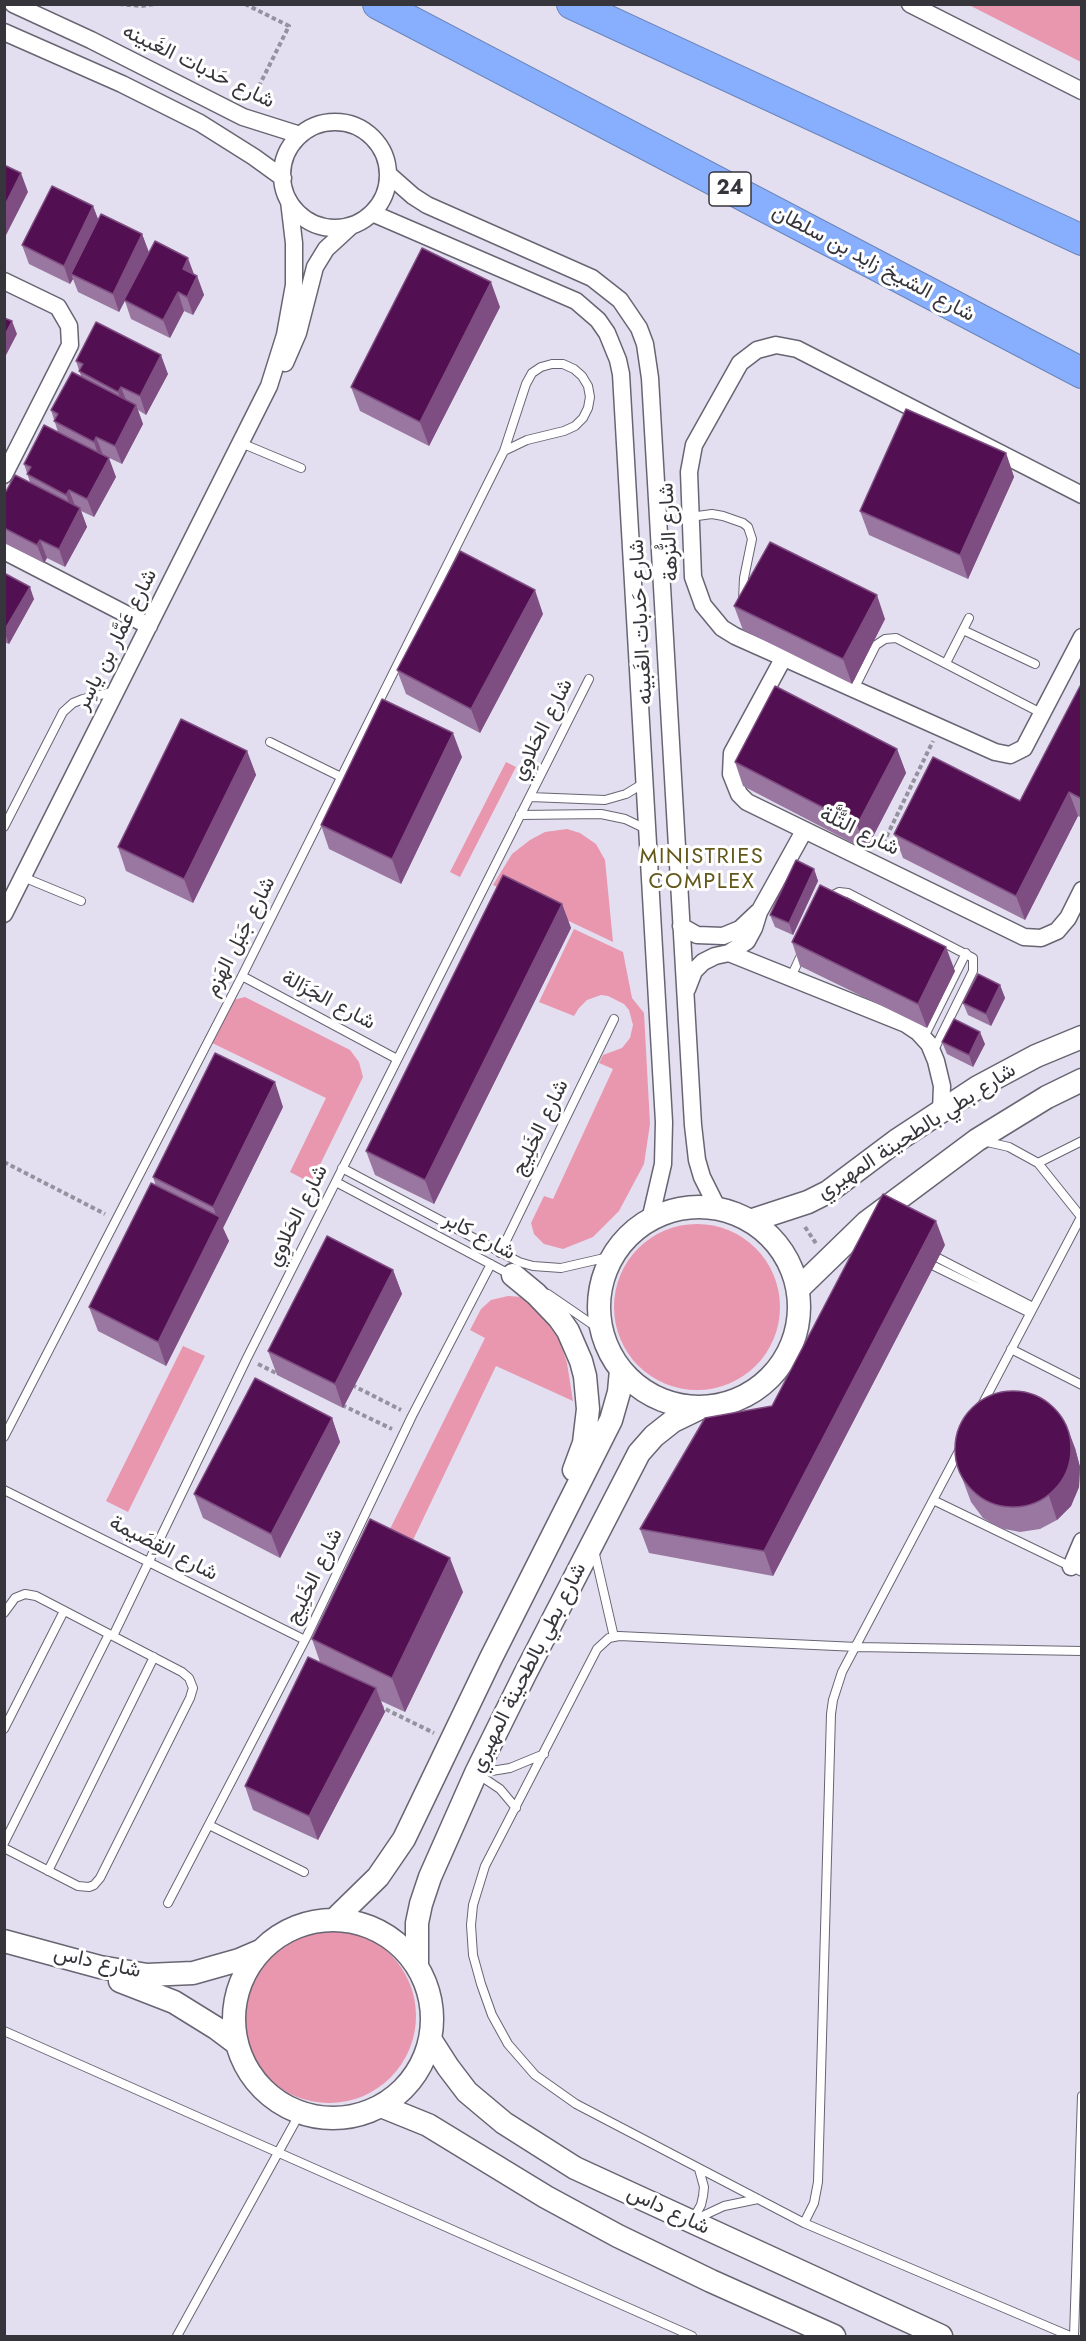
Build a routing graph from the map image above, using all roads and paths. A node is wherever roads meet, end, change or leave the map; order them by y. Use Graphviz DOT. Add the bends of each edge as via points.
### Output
graph roads {
  1 [pos="13,4"];
  2 [pos="119,4"];
  3 [pos="155,4"];
  4 [pos="245,4"];
  5 [pos="378,4"];
  6 [pos="572,4"];
  7 [pos="910,4"];
  8 [pos="4,32"];
  9 [pos="1082,92"];
  10 [pos="243,117"];
  11 [pos="300,135"];
  12 [pos="388,174"];
  13 [pos="283,178"];
  14 [pos="289,201"];
  15 [pos="372,213"];
  16 [pos="352,225"];
  17 [pos="1082,240"];
  18 [pos="4,281"];
  19 [pos="1082,373"];
  20 [pos="269,386"];
  21 [pos="241,443"];
  22 [pos="504,451"];
  23 [pos="302,468"];
  24 [pos="4,475"];
  25 [pos="1082,495"];
  26 [pos="690,517"];
  27 [pos="4,551"];
  28 [pos="743,610"];
  29 [pos="969,618"];
  30 [pos="149,626"];
  31 [pos="963,630"];
  32 [pos="1082,637"];
  33 [pos="784,657"];
  34 [pos="946,663"];
  35 [pos="1035,664"];
  36 [pos="589,679"];
  37 [pos="854,689"];
  38 [pos="116,690"];
  39 [pos="1042,714"];
  40 [pos="940,727"];
  41 [pos="270,742"];
  42 [pos="342,777"];
  43 [pos="645,783"];
  44 [pos="530,797"];
  45 [pos="520,815"];
  46 [pos="4,827"];
  47 [pos="647,829"];
  48 [pos="804,831"];
  49 [pos="873,864"];
  50 [pos="23,877"];
  51 [pos="1080,897"];
  52 [pos="81,901"];
  53 [pos="825,902"];
  54 [pos="759,912"];
  55 [pos="4,914"];
  56 [pos="681,926"];
  57 [pos="806,945"];
  58 [pos="729,953"];
  59 [pos="966,953"];
  60 [pos="242,976"];
  61 [pos="791,977"];
  62 [pos="685,994"];
  63 [pos="614,1019"];
  64 [pos="924,1037"];
  65 [pos="1082,1037"];
  66 [pos="933,1052"];
  67 [pos="398,1059"];
  68 [pos="1082,1080"];
  69 [pos="941,1111"];
  70 [pos="977,1140"];
  71 [pos="1082,1141"];
  72 [pos="4,1162"];
  73 [pos="1038,1163"];
  74 [pos="342,1168"];
  75 [pos="336,1182"];
  76 [pos="718,1209"];
  77 [pos="1081,1217"];
  78 [pos="116,1220"];
  79 [pos="650,1220"];
  80 [pos="750,1221"];
  81 [pos="806,1227"];
  82 [pos="821,1251"];
  83 [pos="500,1253"];
  84 [pos="613,1256"];
  85 [pos="936,1262"];
  86 [pos="491,1264"];
  87 [pos="513,1275"];
  88 [pos="798,1289"];
  89 [pos="1032,1310"];
  90 [pos="602,1331"];
  91 [pos="1011,1349"];
  92 [pos="247,1358"];
  93 [pos="621,1370"];
  94 [pos="288,1379"];
  95 [pos="351,1384"];
  96 [pos="1082,1385"];
  97 [pos="341,1404"];
  98 [pos="702,1407"];
  99 [pos="980,1410"];
  100 [pos="412,1416"];
  101 [pos="404,1435"];
  102 [pos="4,1437"];
  103 [pos="964,1440"];
  104 [pos="4,1490"];
  105 [pos="933,1500"];
  106 [pos="555,1532"];
  107 [pos="1082,1541"];
  108 [pos="592,1542"];
  109 [pos="150,1563"];
  110 [pos="1076,1570"];
  111 [pos="64,1611"];
  112 [pos="4,1614"];
  113 [pos="111,1635"];
  114 [pos="614,1637"];
  115 [pos="305,1640"];
  116 [pos="857,1647"];
  117 [pos="1082,1651"];
  118 [pos="154,1657"];
  119 [pos="369,1701"];
  120 [pos="4,1729"];
  121 [pos="451,1742"];
  122 [pos="545,1754"];
  123 [pos="476,1773"];
  124 [pos="516,1808"];
  125 [pos="209,1825"];
  126 [pos="4,1843"];
  127 [pos="4,1848"];
  128 [pos="48,1871"];
  129 [pos="304,1872"];
  130 [pos="168,1903"];
  131 [pos="334,1920"];
  132 [pos="4,1941"];
  133 [pos="260,1951"];
  134 [pos="4,1955"];
  135 [pos="417,1966"];
  136 [pos="4,2031"];
  137 [pos="430,2039"];
  138 [pos="236,2043"];
  139 [pos="1082,2096"];
  140 [pos="381,2106"];
  141 [pos="300,2113"];
  142 [pos="279,2153"];
  143 [pos="699,2169"];
  144 [pos="758,2199"];
  145 [pos="691,2221"];
  146 [pos="804,2223"];
  147 [pos="177,2337"];
  148 [pos="692,2337"];
  149 [pos="834,2337"];
  150 [pos="941,2337"];
  151 [pos="1072,2337"];
  1 -- 10 [label="street, شارع حَدبات الغَبينه"];
  2 -- 3 [label="path"];
  4 -- 10 [label="path" via="289,26"];
  5 -- 19 [label="highway, شارع الشيخ زايد بن سلطان / 24"];
  6 -- 17 [label="highway"];
  7 -- 9 [label="street"];
  8 -- 13 [label="street" via="200,123"];
  10 -- 11 [label="street, شارع حَدبات الغَبينه"];
  11 -- 12 [label="street" via="333,122 357,126 379,146"];
  11 -- 13 [label="street" via="286,155"];
  12 -- 15 [label="street" via="384,195"];
  12 -- 56 [label="street, شارع حَدبات الغَبينه" via="427,205 592,278 620,300 639,328 650,378"];
  13 -- 14 [label="street"];
  14 -- 16 [label="street" via="316,225"];
  14 -- 20 [label="street, شارع عَمَّار بن ياسِر" via="294,285 285,335"];
  15 -- 16 [label="street"];
  15 -- 43 [label="street, شارع حَدبات الغَبينه" via="576,301 598,320 613,346 621,374"];
  16 -- 20 [label="street, شارع عَمَّار بن ياسِر" via="326,249 315,267 291,352"];
  18 -- 24 [label="street" via="58,307 69,326 70,345"];
  20 -- 21 [label="street, شارع عَمَّار بن ياسِر"];
  21 -- 23 [label="lane"];
  21 -- 30 [label="street, شارع عَمَّار بن ياسِر"];
  22 -- 22 [label="lane, شارع جَبَل الهَزم" via="574,426 583,418 590,397 582,376 563,364 541,367 532,373"];
  22 -- 42 [label="lane, شارع جَبَل الهَزم"];
  25 -- 26 [label="street, شارع النُّزهة" via="797,349 777,345 757,350 740,363 698,439 690,459"];
  26 -- 28 [label="lane" via="723,516 743,523 751,533"];
  26 -- 33 [label="street, شارع النُّزهة" via="696,592 711,617"];
  27 -- 30 [label="street"];
  29 -- 31 [label="lane"];
  30 -- 38 [label="street, شارع عَمَّار بن ياسِر"];
  31 -- 34 [label="lane"];
  31 -- 35 [label="lane"];
  32 -- 39 [label="street, شارع النُّزهة"];
  33 -- 37 [label="street, شارع النُّزهة"];
  33 -- 48 [label="street, شارع التَّلَّة" via="732,753 731,774 747,802"];
  34 -- 37 [label="lane" via="896,638 885,639 873,649"];
  34 -- 39 [label="lane"];
  36 -- 44 [label="lane, شارع الحَلاوِي"];
  37 -- 40 [label="street, شارع النُّزهة"];
  38 -- 46 [label="lane" via="73,702 63,712"];
  38 -- 50 [label="street, شارع عَمَّار بن ياسِر"];
  39 -- 40 [label="street, شارع النُّزهة" via="1024,748 1010,755"];
  40 -- 49 [label="path"];
  41 -- 42 [label="lane"];
  42 -- 60 [label="lane, شارع جَبَل الهَزم"];
  43 -- 44 [label="lane, شارع الحَلاوِي" via="605,800"];
  43 -- 47 [label="street, شارع حَدبات الغَبينه"];
  44 -- 45 [label="lane, شارع الحَلاوِي"];
  45 -- 47 [label="lane, شارع الحَلاوِي" via="601,814"];
  45 -- 67 [label="lane, شارع الحَلاوِي"];
  47 -- 79 [label="street, شارع حَدبات الغَبينه" via="664,1145 660,1183"];
  48 -- 49 [label="street, شارع التَّلَّة"];
  48 -- 54 [label="street"];
  49 -- 51 [label="street, شارع التَّلَّة" via="1032,939 1057,931"];
  50 -- 52 [label="lane"];
  50 -- 55 [label="street, شارع عَمَّار بن ياسِر"];
  53 -- 59 [label="lane" via="835,893 848,893"];
  54 -- 56 [label="street" via="740,929 723,936 697,934"];
  54 -- 58 [label="street" via="747,940"];
  56 -- 62 [label="street, شارع حَدبات الغَبينه"];
  57 -- 61 [label="lane"];
  58 -- 61 [label="street"];
  58 -- 62 [label="street" via="709,958 698,966"];
  59 -- 64 [label="lane"];
  59 -- 66 [label="lane" via="973,958 974,971"];
  60 -- 67 [label="lane, شارع الجَزَالة"];
  60 -- 78 [label="lane, شارع جَبَل الهَزم"];
  61 -- 64 [label="street" via="906,1024"];
  62 -- 76 [label="street, شارع حَدبات الغَبينه" via="697,1160"];
  63 -- 83 [label="lane, شارع الخَلِيج"];
  64 -- 66 [label="street"];
  65 -- 69 [label="street, شارع بطي بالطحينة المهيري" via="1036,1056"];
  66 -- 69 [label="street" via="942,1086"];
  67 -- 74 [label="lane, شارع الحَلاوِي"];
  68 -- 70 [label="street, شارع بطي بالطحينة المهيري"];
  69 -- 80 [label="street, شارع بطي بالطحينة المهيري" via="828,1192"];
  70 -- 73 [label="lane" via="1009,1147"];
  70 -- 88 [label="street, شارع بطي بالطحينة المهيري" via="867,1222"];
  71 -- 73 [label="lane"];
  72 -- 78 [label="path"];
  73 -- 77 [label="lane"];
  74 -- 75 [label="lane, شارع الحَلاوِي"];
  74 -- 83 [label="lane, شارع كابر"];
  75 -- 86 [label="lane, شارع كابر"];
  75 -- 92 [label="lane, شارع الحَلاوِي"];
  76 -- 79 [label="street" via="683,1208"];
  76 -- 80 [label="street"];
  77 -- 89 [label="lane"];
  78 -- 102 [label="lane, شارع جَبَل الهَزم"];
  79 -- 84 [label="street" via="623,1242"];
  80 -- 88 [label="street" via="786,1257"];
  81 -- 82 [label="path"];
  83 -- 84 [label="lane, شارع كابر" via="547,1268"];
  84 -- 90 [label="street" via="600,1288"];
  85 -- 89 [label="lane"];
  86 -- 87 [label="lane, شارع كابر"];
  86 -- 100 [label="lane, شارع الخَلِيج"];
  87 -- 90 [label="lane, شارع كابر" via="559,1300"];
  87 -- 106 [label="street" via="559,1318 576,1346 585,1376 588,1409 584,1443"];
  88 -- 98 [label="street" via="796,1332 777,1370 751,1392 720,1405"];
  89 -- 91 [label="lane"];
  90 -- 93 [label="street"];
  91 -- 96 [label="lane"];
  91 -- 99 [label="lane"];
  92 -- 94 [label="path"];
  92 -- 109 [label="lane, شارع الحَلاوِي"];
  93 -- 98 [label="street" via="657,1398"];
  93 -- 106 [label="street, شارع بطي بالطحينة المهيري" via="611,1420"];
  95 -- 100 [label="path"];
  97 -- 101 [label="path"];
  98 -- 108 [label="street, شارع بطي بالطحينة المهيري" via="673,1420 639,1452"];
  100 -- 101 [label="lane, شارع الخَلِيج"];
  101 -- 115 [label="lane, شارع الخَلِيج"];
  103 -- 105 [label="lane"];
  104 -- 109 [label="lane, شارع القِصَيمة"];
  105 -- 110 [label="lane"];
  105 -- 116 [label="lane"];
  106 -- 121 [label="street, شارع بطي بالطحينة المهيري"];
  107 -- 110 [label="street" via="1071,1563"];
  108 -- 114 [label="lane"];
  108 -- 123 [label="street, شارع بطي بالطحينة المهيري"];
  109 -- 113 [label="lane, شارع الحَلاوِي"];
  109 -- 115 [label="lane, شارع القِصَيمة"];
  111 -- 112 [label="lane" via="25,1594 15,1598"];
  111 -- 113 [label="lane"];
  111 -- 120 [label="lane"];
  113 -- 118 [label="lane"];
  113 -- 126 [label="lane, شارع الحَلاوِي"];
  114 -- 116 [label="lane"];
  114 -- 122 [label="lane" via="597,1649"];
  115 -- 125 [label="lane, شارع الخَلِيج"];
  116 -- 117 [label="lane"];
  116 -- 146 [label="lane" via="837,1686 831,1714 818,2182 814,2203"];
  118 -- 128 [label="lane"];
  118 -- 128 [label="lane" via="186,1674 193,1688 190,1698 98,1882 83,1888"];
  119 -- 121 [label="path"];
  121 -- 131 [label="street, شارع بطي بالطحينة المهيري" via="392,1859 362,1895"];
  122 -- 123 [label="lane" via="510,1768"];
  122 -- 124 [label="lane"];
  123 -- 124 [label="lane" via="500,1789"];
  123 -- 135 [label="street, شارع بطي بالطحينة المهيري" via="421,1904"];
  124 -- 143 [label="lane" via="485,1866 473,1905 473,1955 492,2015 508,2044 535,2075 576,2104"];
  125 -- 129 [label="lane"];
  125 -- 130 [label="lane, شارع الخَلِيج"];
  127 -- 128 [label="lane"];
  131 -- 133 [label="street" via="302,1925"];
  131 -- 135 [label="street" via="381,1932"];
  132 -- 133 [label="street, شارع داس" via="100,1967 147,1975 193,1973"];
  133 -- 138 [label="street" via="242,1978 237,1994 233,2019"];
  134 -- 138 [label="street, شارع داس" via="104,1977 151,1992 196,2014"];
  135 -- 137 [label="street" via="431,2001"];
  136 -- 142 [label="lane"];
  137 -- 140 [label="street" via="413,2078"];
  137 -- 145 [label="street, شارع داس" via="467,2092 504,2123 575,2168"];
  138 -- 141 [label="street" via="259,2086"];
  139 -- 151 [label="lane"];
  140 -- 141 [label="street" via="357,2115 332,2118"];
  140 -- 149 [label="street, شارع داس" via="428,2125 618,2236"];
  141 -- 142 [label="lane"];
  142 -- 147 [label="lane"];
  142 -- 148 [label="lane"];
  143 -- 144 [label="lane"];
  143 -- 145 [label="lane" via="703,2196"];
  144 -- 145 [label="lane" via="724,2206"];
  144 -- 146 [label="lane"];
  145 -- 150 [label="street, شارع داس"];
  146 -- 151 [label="lane"];
}
